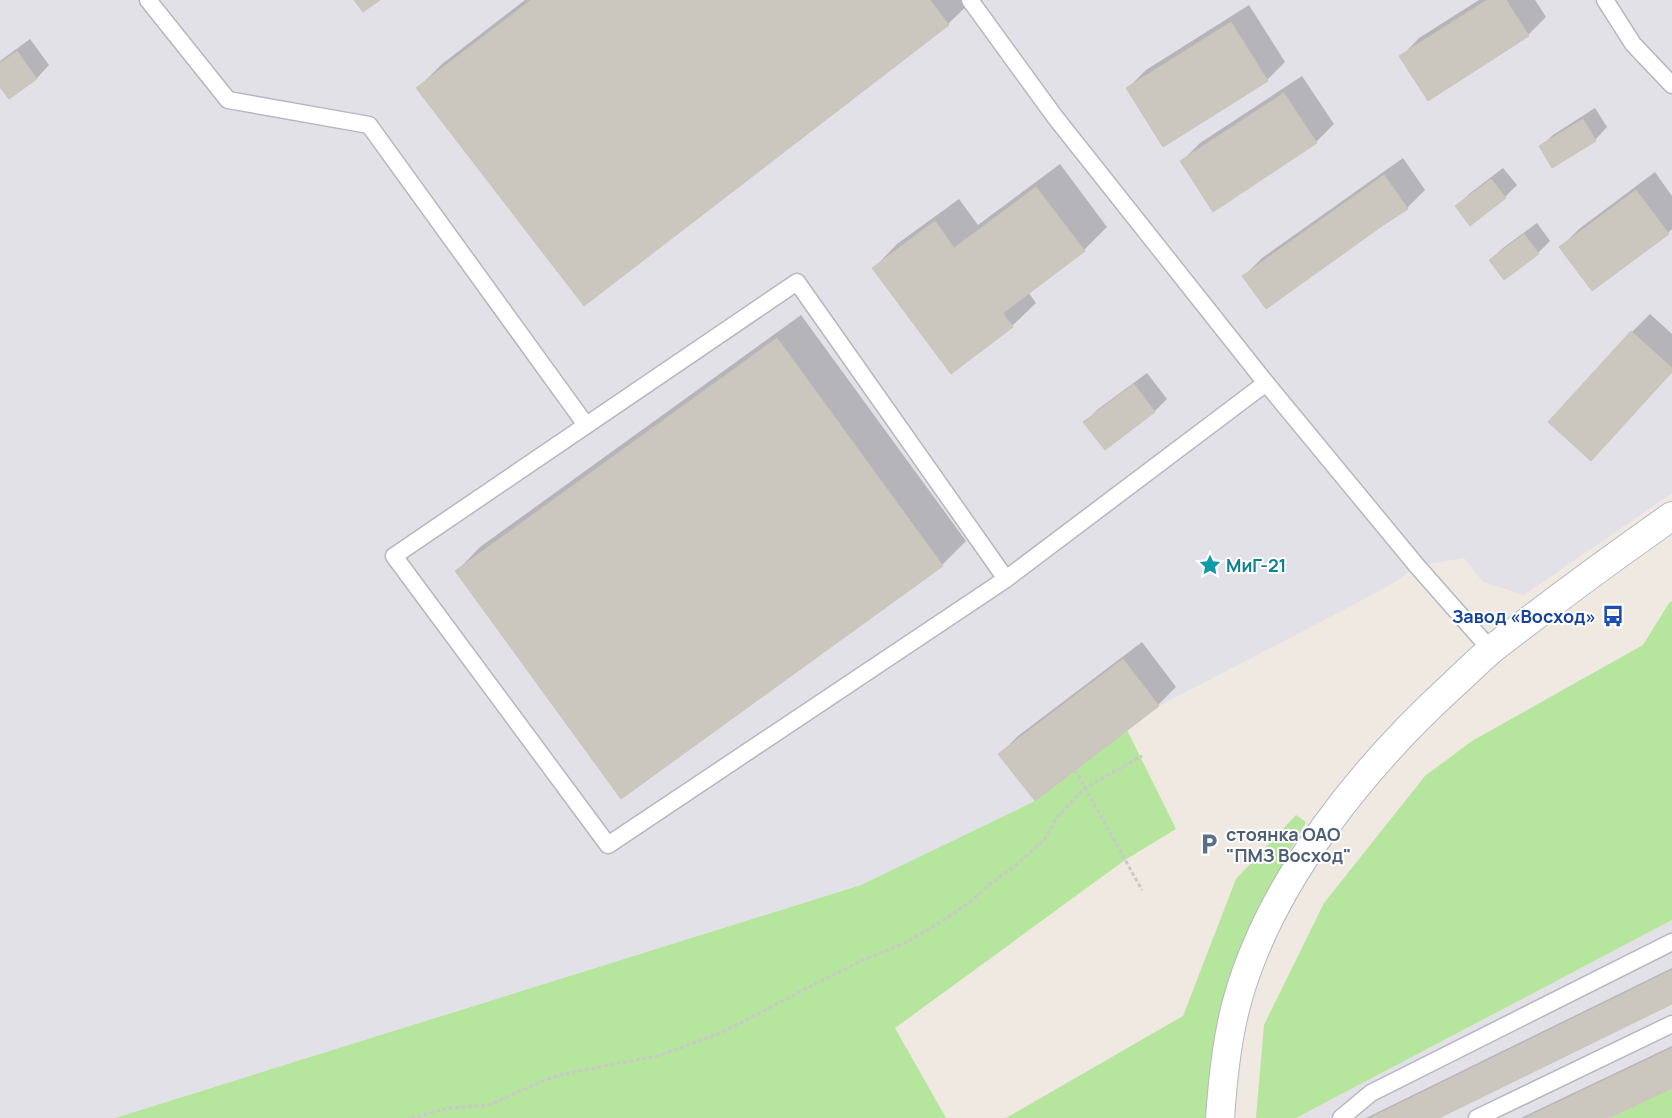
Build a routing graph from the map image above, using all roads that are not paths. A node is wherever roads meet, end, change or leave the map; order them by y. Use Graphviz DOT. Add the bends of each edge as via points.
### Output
graph roads {
  1 [pos="148,0"];
  2 [pos="970,0"];
  3 [pos="1605,0"];
  4 [pos="1672,85"];
  5 [pos="1266,383"];
  6 [pos="586,425"];
  7 [pos="1672,516"];
  8 [pos="1006,579"];
  9 [pos="1491,650"];
  10 [pos="1672,942"];
  11 [pos="1672,1024"];
  12 [pos="1220,1118"];
  13 [pos="1341,1118"];
  14 [pos="1476,1118"];
  1 -- 6 [label="lane" via="228,100 369,125"];
  2 -- 5 [label="lane" via="1055,117"];
  3 -- 4 [label="lane" via="1633,44"];
  5 -- 8 [label="lane"];
  5 -- 9 [label="lane"];
  6 -- 8 [label="lane" via="797,282"];
  6 -- 8 [label="lane" via="394,556 608,845"];
  7 -- 9 [label="main road"];
  9 -- 12 [label="main road" via="1380,758 1297,869 1259,941 1238,998 1223,1079"];
  10 -- 13 [label="lane" via="1371,1093"];
  11 -- 14 [label="lane"];
}
